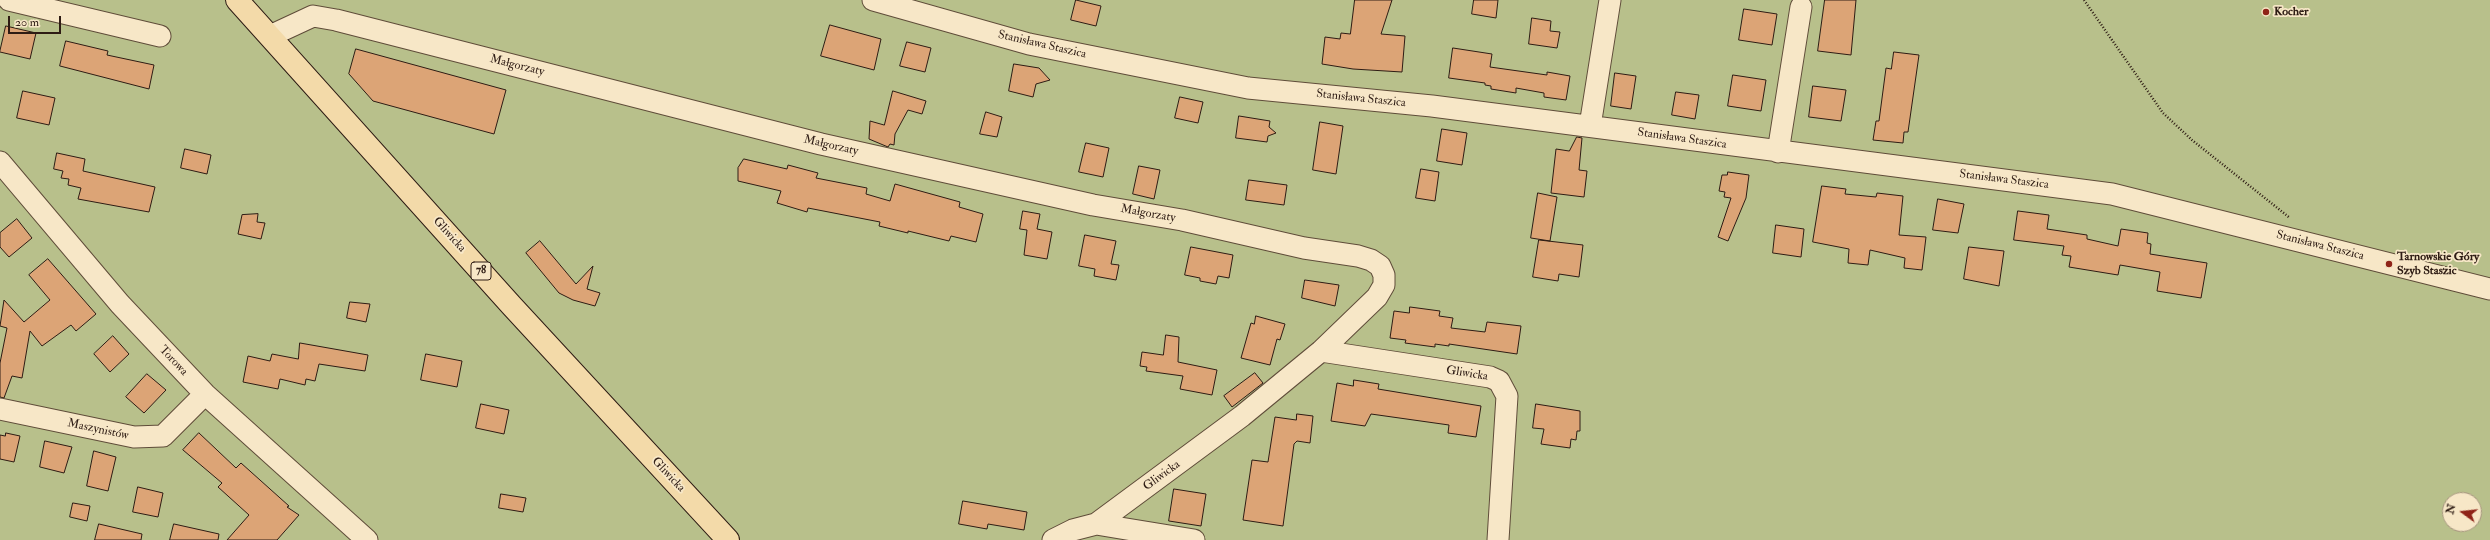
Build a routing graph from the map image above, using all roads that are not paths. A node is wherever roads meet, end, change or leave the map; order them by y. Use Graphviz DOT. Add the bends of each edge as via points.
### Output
graph roads {
  1 [pos="9,0"];
  2 [pos="237,0"];
  3 [pos="873,0"];
  4 [pos="1610,0"];
  5 [pos="1801,7"];
  6 [pos="160,36"];
  7 [pos="270,36"];
  8 [pos="1590,126"];
  9 [pos="1778,152"];
  10 [pos="0,162"];
  11 [pos="1384,286"];
  12 [pos="2490,289"];
  13 [pos="1321,351"];
  14 [pos="205,394"];
  15 [pos="0,409"];
  16 [pos="1096,524"];
  17 [pos="367,540"];
  18 [pos="728,540"];
  19 [pos="1053,540"];
  20 [pos="1194,540"];
  21 [pos="1498,540"];
  1 -- 6 [label="street"];
  2 -- 7 [label="main road, Gliwicka / 78"];
  3 -- 8 [label="street, Stanisława Staszica" via="1029,44 1248,88 1432,106"];
  4 -- 8 [label="street"];
  5 -- 9 [label="street"];
  7 -- 11 [label="street, Małgorzaty" via="313,16 336,20 821,144 1093,205 1182,220 1304,248 1358,256 1380,266 1384,275"];
  7 -- 18 [label="main road, Gliwicka / 78" via="511,305"];
  8 -- 9 [label="street, Stanisława Staszica"];
  9 -- 12 [label="street, Stanisława Staszica" via="2112,194"];
  10 -- 14 [label="street, Torowa" via="120,304"];
  11 -- 13 [label="street, Gliwicka" via="1377,297"];
  13 -- 16 [label="street, Gliwicka" via="1242,416"];
  13 -- 21 [label="street, Gliwicka" via="1490,377 1499,381 1507,396"];
  14 -- 15 [label="street, Maszynistów" via="163,436 134,438"];
  14 -- 17 [label="street, Torowa"];
  16 -- 19 [label="street, Gliwicka" via="1073,530"];
  16 -- 20 [label="street, Gliwicka"];
}
